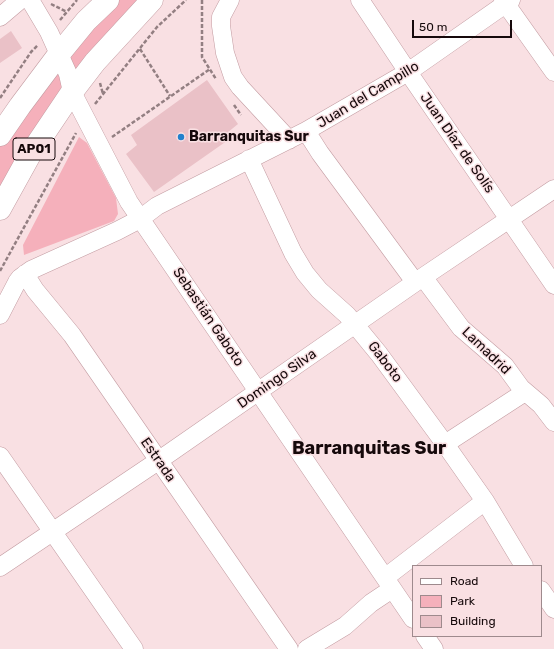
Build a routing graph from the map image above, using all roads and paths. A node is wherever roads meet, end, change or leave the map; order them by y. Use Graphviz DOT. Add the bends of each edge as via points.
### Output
graph roads {
  1 [pos="20,0"];
  2 [pos="30,0"];
  3 [pos="49,0"];
  4 [pos="77,0"];
  5 [pos="108,0"];
  6 [pos="152,0"];
  7 [pos="230,0"];
  8 [pos="360,0"];
  9 [pos="507,1"];
  10 [pos="66,12"];
  11 [pos="0,17"];
  12 [pos="49,32"];
  13 [pos="140,49"];
  14 [pos="59,54"];
  15 [pos="210,69"];
  16 [pos="408,72"];
  17 [pos="554,72"];
  18 [pos="72,92"];
  19 [pos="170,96"];
  20 [pos="0,98"];
  21 [pos="306,131"];
  22 [pos="0,135"];
  23 [pos="108,140"];
  24 [pos="289,140"];
  25 [pos="249,159"];
  26 [pos="554,189"];
  27 [pos="0,209"];
  28 [pos="140,219"];
  29 [pos="509,219"];
  30 [pos="25,274"];
  31 [pos="419,280"];
  32 [pos="554,284"];
  33 [pos="0,315"];
  34 [pos="356,324"];
  35 [pos="259,392"];
  36 [pos="525,392"];
  37 [pos="554,422"];
  38 [pos="445,444"];
  39 [pos="0,456"];
  40 [pos="158,461"];
  41 [pos="485,501"];
  42 [pos="53,532"];
  43 [pos="523,565"];
  44 [pos="0,567"];
  45 [pos="389,583"];
  46 [pos="542,591"];
  47 [pos="554,609"];
  48 [pos="412,618"];
  49 [pos="426,637"];
  50 [pos="134,649"];
  51 [pos="289,649"];
  52 [pos="307,649"];
  53 [pos="434,649"];
  1 -- 11 [label="street"];
  2 -- 12 [label="street, Sebastián Gaboto"];
  3 -- 10 [label="path" via="52,5"];
  4 -- 10 [label="path"];
  5 -- 14 [label="highway, AP01" via="86,21"];
  6 -- 18 [label="highway, AP01" via="95,62"];
  7 -- 24 [label="street" via="221,17 221,26 225,53 233,77"];
  8 -- 16 [label="street, Juan Díaz de Solís"];
  9 -- 16 [label="street, Juan del Campillo"];
  9 -- 17 [label="street"];
  10 -- 12 [label="path"];
  12 -- 14 [label="street, Sebastián Gaboto"];
  12 -- 20 [label="path" via="31,52"];
  13 -- 19 [label="path"];
  14 -- 18 [label="street, Sebastián Gaboto" via="68,74"];
  14 -- 22 [label="highway, AP01"];
  15 -- 19 [label="path"];
  16 -- 21 [label="street, Juan del Campillo"];
  16 -- 29 [label="street, Juan Díaz de Solís"];
  18 -- 27 [label="highway, AP01" via="31,153"];
  18 -- 28 [label="street, Sebastián Gaboto"];
  19 -- 23 [label="path"];
  21 -- 24 [label="street, Juan del Campillo"];
  21 -- 31 [label="street, Lamadrid" via="320,153"];
  24 -- 25 [label="street, Juan del Campillo"];
  25 -- 28 [label="street, Juan del Campillo" via="156,206"];
  25 -- 34 [label="street, Gaboto" via="299,265 319,290"];
  26 -- 29 [label="street, Domingo Silva"];
  28 -- 30 [label="street, Juan del Campillo"];
  28 -- 35 [label="street, Sebastián Gaboto"];
  29 -- 31 [label="street, Domingo Silva"];
  29 -- 32 [label="street, Juan Díaz de Solís"];
  30 -- 33 [label="street" via="17,282"];
  30 -- 40 [label="street, Estrada" via="34,290 72,335"];
  31 -- 34 [label="street, Domingo Silva"];
  31 -- 36 [label="street, Lamadrid" via="461,328 505,366"];
  34 -- 35 [label="street, Domingo Silva"];
  34 -- 38 [label="street, Gaboto"];
  35 -- 40 [label="street, Domingo Silva"];
  35 -- 45 [label="street, Sebastián Gaboto"];
  36 -- 37 [label="street, Lamadrid" via="541,405"];
  36 -- 38 [label="street"];
  38 -- 41 [label="street, Gaboto"];
  39 -- 42 [label="street"];
  40 -- 42 [label="street, Domingo Silva"];
  40 -- 51 [label="street, Estrada"];
  41 -- 43 [label="street, Gaboto"];
  41 -- 45 [label="street"];
  42 -- 44 [label="street, Domingo Silva"];
  42 -- 50 [label="street"];
  45 -- 48 [label="street, Sebastián Gaboto"];
  45 -- 52 [label="street" via="345,626"];
  46 -- 47 [label="street"];
  49 -- 53 [label="street"];
}
